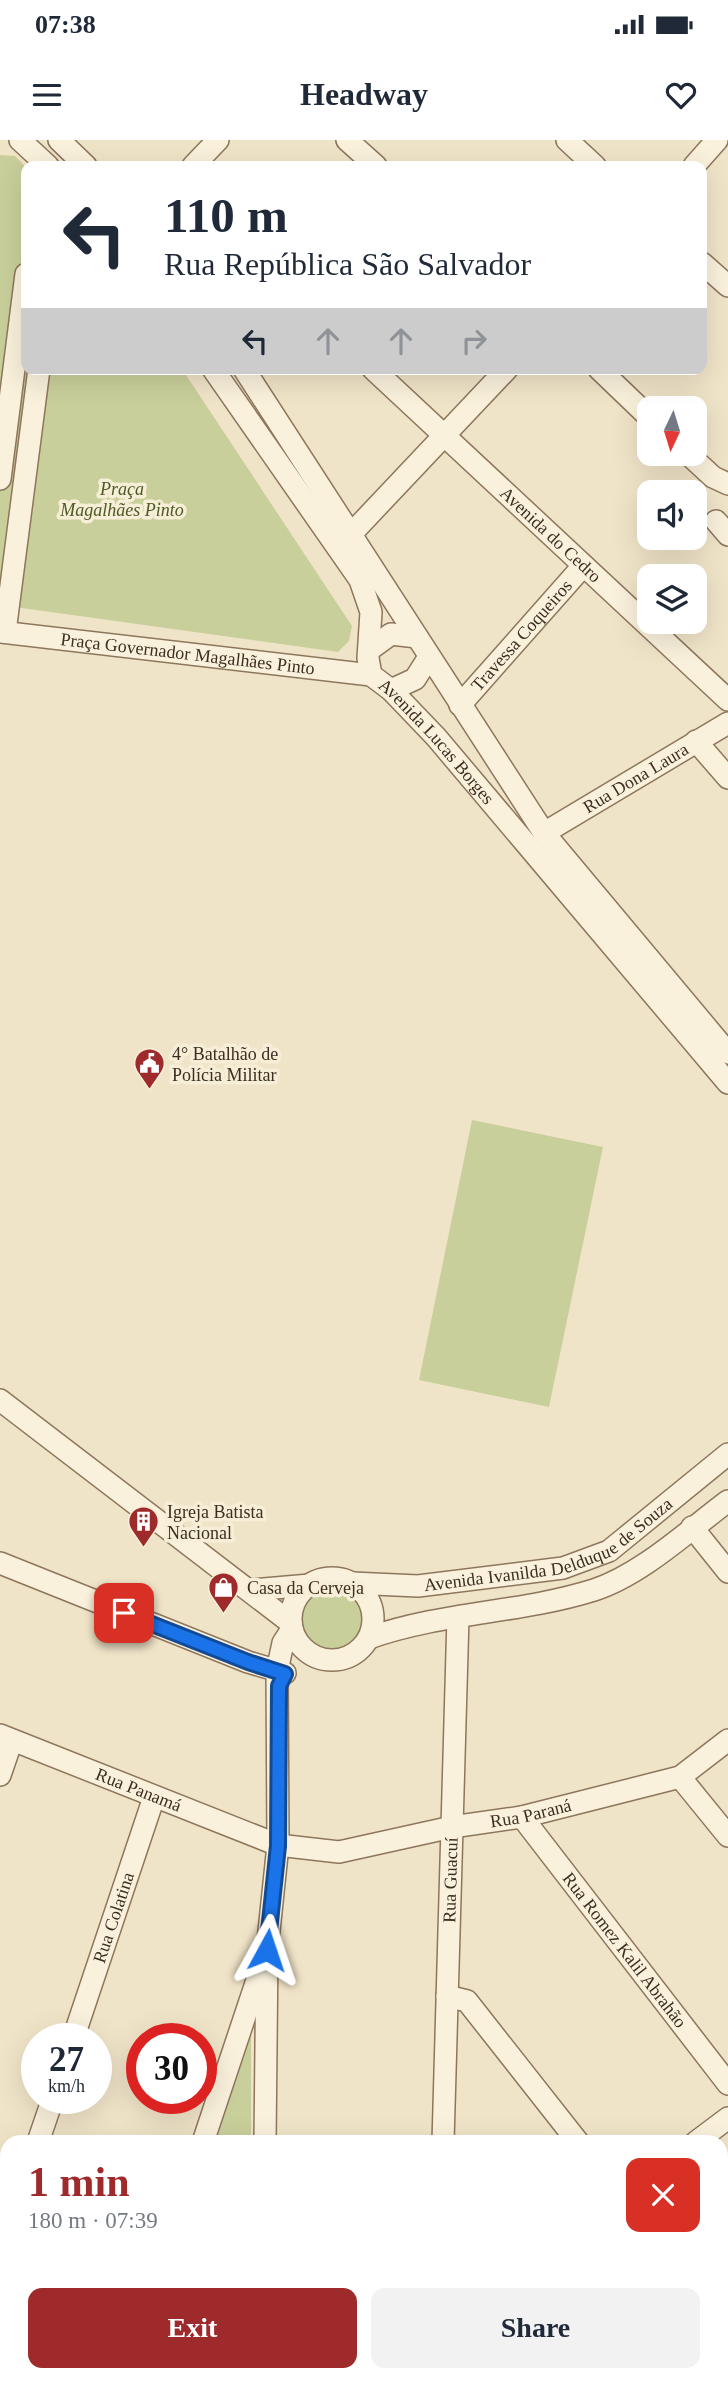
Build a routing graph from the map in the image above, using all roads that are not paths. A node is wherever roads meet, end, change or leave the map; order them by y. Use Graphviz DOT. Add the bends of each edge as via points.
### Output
graph roads {
  1 [pos="20,140"];
  2 [pos="59,140"];
  3 [pos="218,140"];
  4 [pos="347,140"];
  5 [pos="568,140"];
  6 [pos="718,140"];
  7 [pos="40,161"];
  8 [pos="81,161"];
  9 [pos="198,161"];
  10 [pos="370,161"];
  11 [pos="591,161"];
  12 [pos="699,161"];
  13 [pos="707,267"];
  14 [pos="728,286"];
  15 [pos="21,313"];
  16 [pos="38,375"];
  17 [pos="217,375"];
  18 [pos="248,375"];
  19 [pos="379,375"];
  20 [pos="501,375"];
  21 [pos="604,375"];
  22 [pos="637,406"];
  23 [pos="444,435"];
  24 [pos="701,466"];
  25 [pos="0,479"];
  26 [pos="728,484"];
  27 [pos="352,533"];
  28 [pos="583,566"];
  29 [pos="2,632"];
  30 [pos="416,637"];
  31 [pos="369,650"];
  32 [pos="429,657"];
  33 [pos="371,675"];
  34 [pos="391,690"];
  35 [pos="728,700"];
  36 [pos="460,705"];
  37 [pos="728,723"];
  38 [pos="696,741"];
  39 [pos="728,778"];
  40 [pos="544,833"];
  41 [pos="728,1054"];
  42 [pos="728,1083"];
  43 [pos="0,1400"];
  44 [pos="728,1454"];
  45 [pos="728,1501"];
  46 [pos="692,1527"];
  47 [pos="0,1563"];
  48 [pos="728,1572"];
  49 [pos="352,1583"];
  50 [pos="310,1585"];
  51 [pos="251,1590"];
  52 [pos="458,1617"];
  53 [pos="292,1626"];
  54 [pos="369,1638"];
  55 [pos="315,1657"];
  56 [pos="280,1677"];
  57 [pos="6,1738"];
  58 [pos="728,1740"];
  59 [pos="0,1775"];
  60 [pos="680,1777"];
  61 [pos="154,1797"];
  62 [pos="522,1817"];
  63 [pos="452,1827"];
  64 [pos="728,1836"];
  65 [pos="278,1846"];
  66 [pos="267,1950"];
  67 [pos="447,1996"];
  68 [pos="78,2023"];
  69 [pos="728,2084"];
  70 [pos="48,2114"];
  71 [pos="728,2118"];
  72 [pos="40,2135"];
  73 [pos="205,2135"];
  74 [pos="265,2135"];
  75 [pos="443,2135"];
  76 [pos="572,2135"];
  77 [pos="705,2135"];
  1 -- 7 [label="street"];
  2 -- 8 [label="street"];
  3 -- 9 [label="street"];
  4 -- 10 [label="street"];
  5 -- 11 [label="street"];
  6 -- 12 [label="street"];
  13 -- 14 [label="street"];
  15 -- 25 [label="street"];
  16 -- 29 [label="street, Praça Governador Magalhães Pinto"];
  17 -- 31 [label="street, Avenida Lucas Borges" via="360,580 371,612"];
  18 -- 27 [label="street, Avenida Lucas Borges"];
  19 -- 23 [label="street, Avenida do Cedro"];
  20 -- 23 [label="street"];
  21 -- 22 [label="street"];
  23 -- 27 [label="street"];
  23 -- 28 [label="street, Avenida do Cedro"];
  24 -- 26 [label="street"];
  27 -- 30 [label="street, Avenida Lucas Borges"];
  28 -- 35 [label="street, Avenida do Cedro"];
  28 -- 36 [label="street, Travessa Coqueiros"];
  29 -- 33 [label="street, Praça Governador Magalhães Pinto"];
  30 -- 31 [label="street" via="391,635"];
  30 -- 32 [label="street, Avenida Lucas Borges"];
  31 -- 33 [label="street, Avenida Lucas Borges"];
  32 -- 34 [label="street" via="415,679"];
  32 -- 36 [label="street, Avenida Lucas Borges"];
  33 -- 34 [label="street, Avenida Lucas Borges"];
  34 -- 42 [label="street, Avenida Lucas Borges" via="436,737"];
  36 -- 40 [label="street, Avenida Lucas Borges"];
  37 -- 38 [label="street, Rua Dona Laura"];
  38 -- 39 [label="street"];
  38 -- 40 [label="street, Rua Dona Laura"];
  40 -- 41 [label="street, Avenida Lucas Borges"];
  43 -- 51 [label="street"];
  44 -- 49 [label="street, Avenida Ivanilda Delduque de Souza" via="609,1551 563,1567 418,1586"];
  45 -- 46 [label="street, Avenida Ivanilda Delduque de Souza"];
  46 -- 48 [label="street"];
  46 -- 52 [label="street, Avenida Ivanilda Delduque de Souza" via="626,1576 595,1590"];
  47 -- 56 [label="street"];
  49 -- 50 [label="street" via="331,1578"];
  49 -- 54 [label="street" via="362,1591 373,1613"];
  50 -- 51 [label="street"];
  50 -- 53 [label="street" via="295,1601"];
  51 -- 53 [label="street"];
  52 -- 54 [label="street, Avenida Ivanilda Delduque de Souza" via="403,1626"];
  52 -- 63 [label="street, Rua Guacuí"];
  53 -- 55 [label="street" via="297,1640"];
  53 -- 56 [label="street" via="283,1643"];
  54 -- 55 [label="street" via="362,1648 340,1660"];
  55 -- 56 [label="street" via="298,1661"];
  56 -- 65 [label="street"];
  57 -- 59 [label="street"];
  57 -- 61 [label="street, Rua Panamá"];
  58 -- 60 [label="street, Rua Paraná"];
  60 -- 62 [label="street, Rua Paraná"];
  60 -- 64 [label="street"];
  61 -- 65 [label="street, Rua Panamá"];
  61 -- 68 [label="street, Rua Colatina"];
  62 -- 63 [label="street, Rua Paraná"];
  62 -- 69 [label="street, Rua Romez Kalil Abrahão"];
  63 -- 65 [label="street, Rua Paraná" via="339,1852"];
  63 -- 67 [label="street, Rua Guacuí"];
  65 -- 66 [label="street"];
  66 -- 73 [label="street"];
  66 -- 74 [label="street"];
  67 -- 75 [label="street, Rua Guacuí"];
  67 -- 76 [label="street" via="467,2001"];
  70 -- 72 [label="street"];
  71 -- 77 [label="street"];
}
